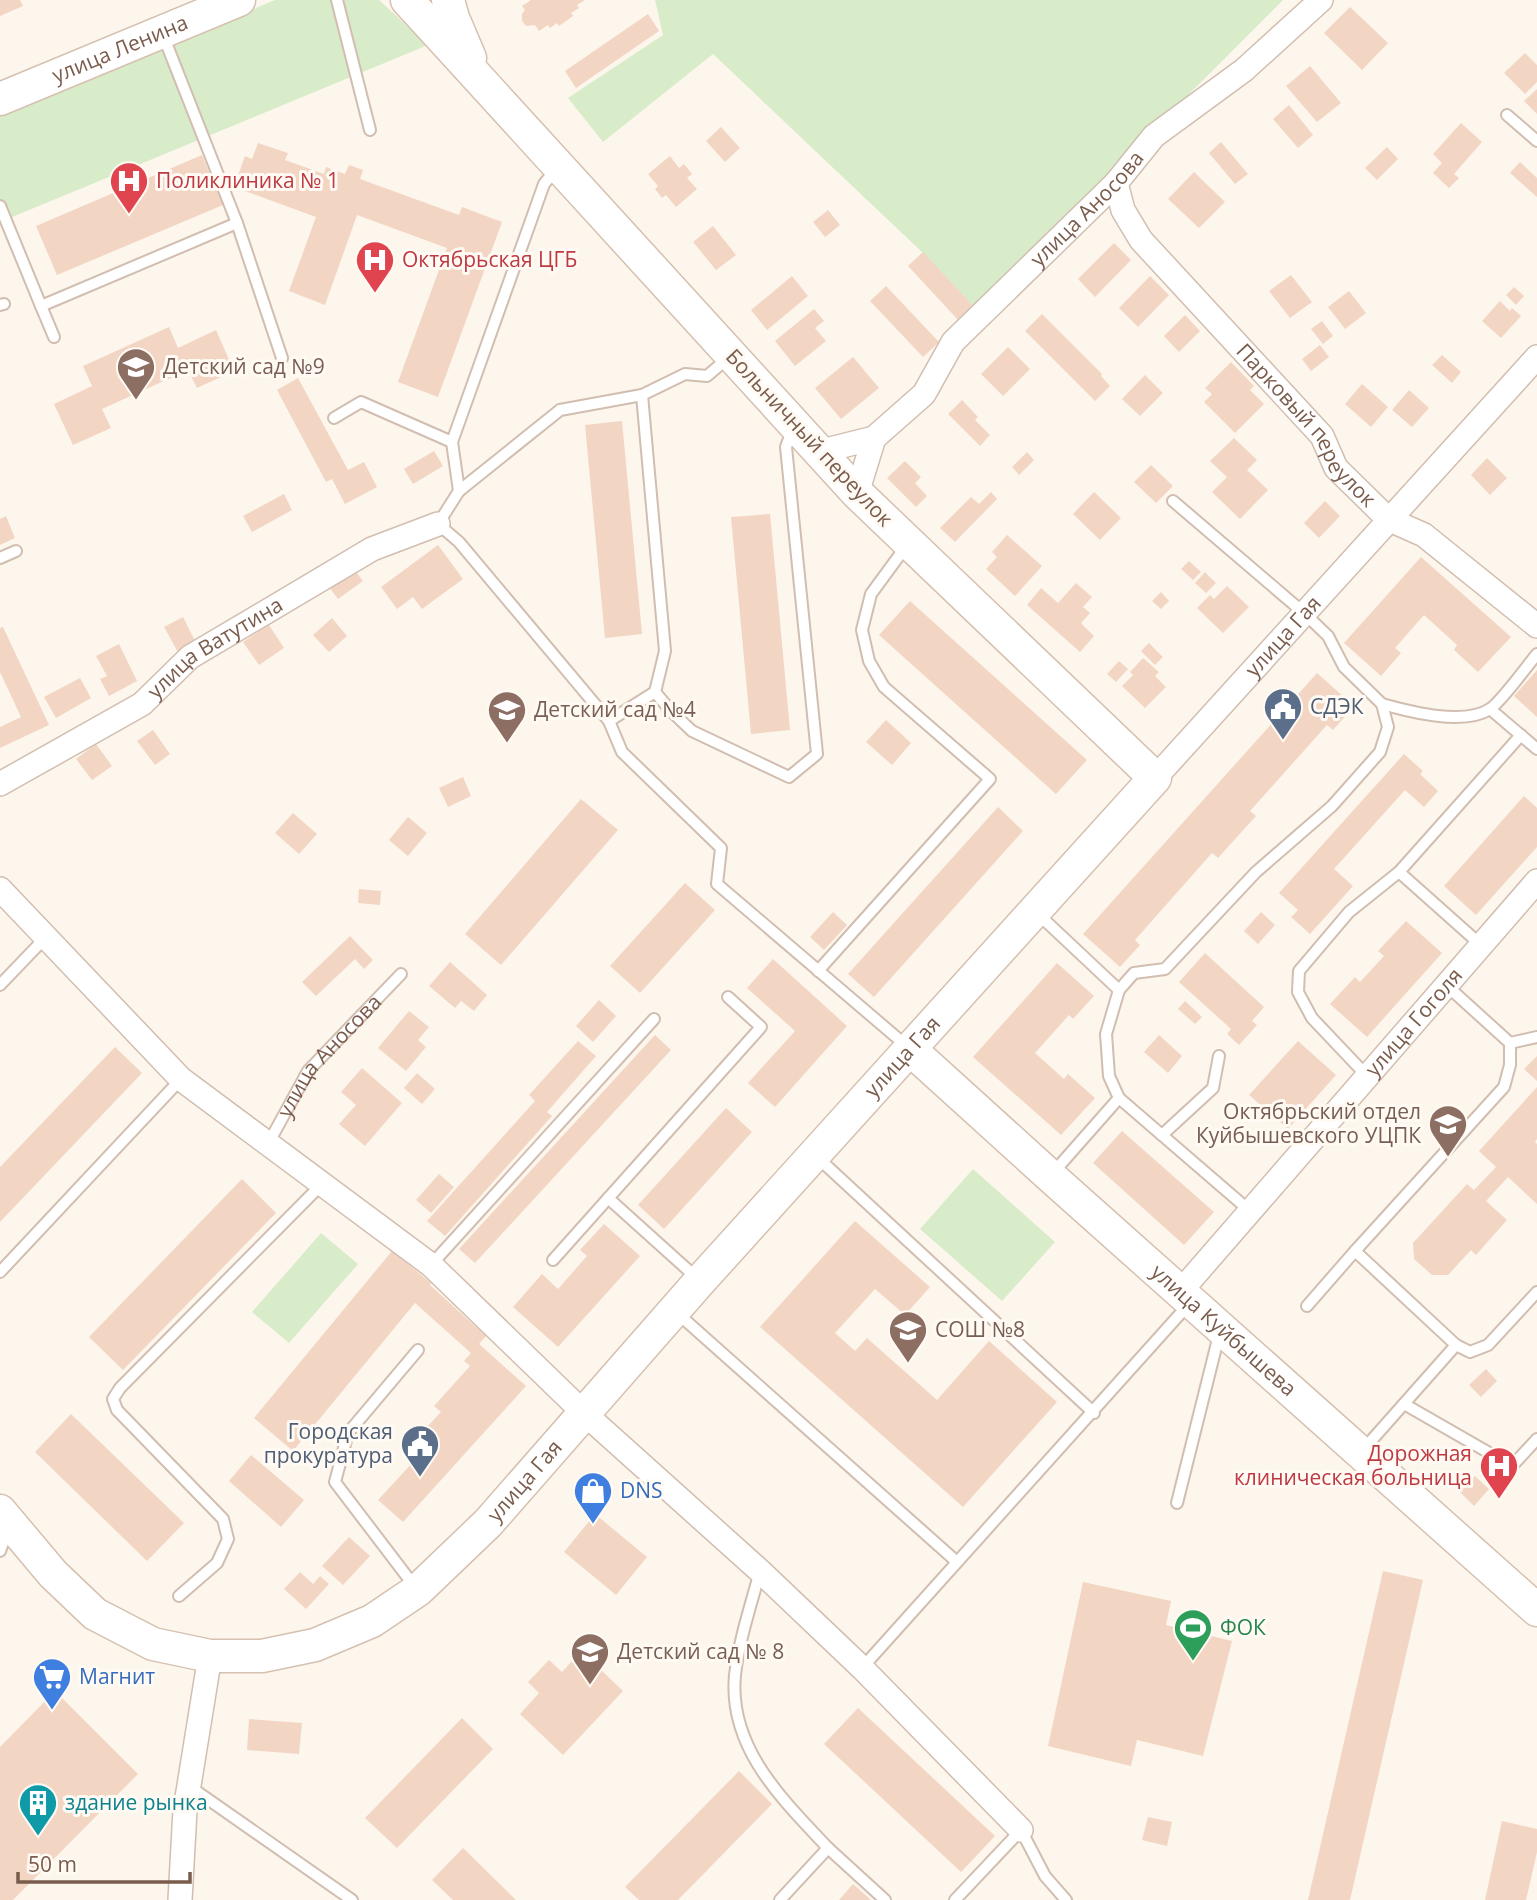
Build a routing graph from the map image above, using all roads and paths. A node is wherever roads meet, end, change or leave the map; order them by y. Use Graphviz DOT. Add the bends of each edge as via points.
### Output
graph roads {
  1 [pos="337,0"];
  2 [pos="407,0"];
  3 [pos="448,0"];
  4 [pos="1321,0"];
  5 [pos="233,1"];
  6 [pos="162,32"];
  7 [pos="479,80"];
  8 [pos="0,99"];
  9 [pos="1507,114"];
  10 [pos="370,130"];
  11 [pos="1537,141"];
  12 [pos="558,167"];
  13 [pos="1116,183"];
  14 [pos="0,206"];
  15 [pos="237,223"];
  16 [pos="41,306"];
  17 [pos="54,337"];
  18 [pos="731,356"];
  19 [pos="1537,357"];
  20 [pos="282,358"];
  21 [pos="642,395"];
  22 [pos="334,418"];
  23 [pos="794,426"];
  24 [pos="874,438"];
  25 [pos="452,442"];
  26 [pos="818,452"];
  27 [pos="458,491"];
  28 [pos="857,493"];
  29 [pos="1173,501"];
  30 [pos="1388,520"];
  31 [pos="438,524"];
  32 [pos="909,542"];
  33 [pos="16,551"];
  34 [pos="0,558"];
  35 [pos="1304,613"];
  36 [pos="1537,626"];
  37 [pos="1537,654"];
  38 [pos="655,692"];
  39 [pos="1382,704"];
  40 [pos="1490,709"];
  41 [pos="609,721"];
  42 [pos="1521,735"];
  43 [pos="1537,749"];
  44 [pos="1155,778"];
  45 [pos="0,784"];
  46 [pos="1399,873"];
  47 [pos="1537,881"];
  48 [pos="0,889"];
  49 [pos="1035,911"];
  50 [pos="46,937"];
  51 [pos="1481,945"];
  52 [pos="818,971"];
  53 [pos="401,974"];
  54 [pos="0,985"];
  55 [pos="1446,985"];
  56 [pos="1119,990"];
  57 [pos="728,997"];
  58 [pos="654,1019"];
  59 [pos="1537,1037"];
  60 [pos="1510,1043"];
  61 [pos="911,1050"];
  62 [pos="1219,1056"];
  63 [pos="1367,1076"];
  64 [pos="181,1079"];
  65 [pos="1119,1098"];
  66 [pos="1162,1135"];
  67 [pos="268,1144"];
  68 [pos="815,1155"];
  69 [pos="1050,1177"];
  70 [pos="322,1184"];
  71 [pos="608,1198"];
  72 [pos="1250,1211"];
  73 [pos="1355,1251"];
  74 [pos="553,1260"];
  75 [pos="431,1265"];
  76 [pos="0,1272"];
  77 [pos="700,1281"];
  78 [pos="1537,1292"];
  79 [pos="1185,1297"];
  80 [pos="1307,1306"];
  81 [pos="674,1310"];
  82 [pos="1221,1328"];
  83 [pos="1456,1345"];
  84 [pos="418,1350"];
  85 [pos="1404,1404"];
  86 [pos="584,1413"];
  87 [pos="1093,1413"];
  88 [pos="1537,1439"];
  89 [pos="1360,1453"];
  90 [pos="1177,1503"];
  91 [pos="4,1529"];
  92 [pos="957,1562"];
  93 [pos="760,1571"];
  94 [pos="418,1590"];
  95 [pos="180,1596"];
  96 [pos="1537,1610"];
  97 [pos="209,1656"];
  98 [pos="862,1668"];
  99 [pos="189,1786"];
  100 [pos="1021,1830"];
  101 [pos="828,1848"];
  102 [pos="180,1900"];
  103 [pos="352,1900"];
  104 [pos="780,1900"];
  105 [pos="885,1900"];
  106 [pos="955,1900"];
  107 [pos="1066,1900"];
  1 -- 10 [label="lane"];
  2 -- 7 [label="main road, Больничный переулок"];
  3 -- 7 [label="main road, Больничный переулок"];
  4 -- 13 [label="street, улица Аносова" via="1244,70 1154,136"];
  5 -- 6 [label="main road, улица Ленина"];
  6 -- 8 [label="main road, улица Ленина"];
  6 -- 15 [label="lane"];
  7 -- 12 [label="main road, Больничный переулок"];
  9 -- 11 [label="lane"];
  12 -- 18 [label="main road, Больничный переулок"];
  12 -- 25 [label="lane" via="544,184"];
  13 -- 24 [label="street, улица Аносова" via="953,342 924,394"];
  13 -- 30 [label="street, Парковый переулок" via="1123,210 1140,240 1322,436 1336,468"];
  14 -- 16 [label="lane"];
  15 -- 16 [label="lane"];
  15 -- 20 [label="lane"];
  16 -- 17 [label="lane"];
  18 -- 21 [label="lane" via="707,376 685,374"];
  18 -- 23 [label="main road, Больничный переулок"];
  19 -- 30 [label="street, улица Гая"];
  21 -- 27 [label="lane" via="560,410"];
  21 -- 38 [label="lane" via="665,651"];
  22 -- 25 [label="lane" via="360,402"];
  23 -- 26 [label="main road, Больничный переулок"];
  23 -- 38 [label="lane" via="786,447 817,754 789,776 692,730"];
  24 -- 26 [label="street, улица Аносова"];
  24 -- 28 [label="street"];
  25 -- 27 [label="lane"];
  26 -- 28 [label="main road, Больничный переулок"];
  27 -- 31 [label="lane"];
  28 -- 32 [label="main road, Больничный переулок"];
  29 -- 35 [label="lane"];
  30 -- 35 [label="street, улица Гая"];
  30 -- 36 [label="street, Парковый переулок" via="1424,535"];
  31 -- 41 [label="lane" via="459,542"];
  31 -- 45 [label="street, улица Ватутина" via="349,562 190,657 142,704"];
  32 -- 44 [label="main road, Больничный переулок"];
  32 -- 52 [label="lane" via="871,594 862,630 869,661 884,687 990,779"];
  33 -- 34 [label="lane"];
  35 -- 39 [label="lane" via="1328,636 1344,667"];
  35 -- 44 [label="street, улица Гая"];
  37 -- 40 [label="lane"];
  38 -- 41 [label="lane"];
  39 -- 40 [label="lane" via="1461,718"];
  39 -- 56 [label="lane" via="1388,727 1380,752 1332,806 1256,872 1165,969 1134,973"];
  40 -- 42 [label="lane"];
  41 -- 52 [label="lane" via="622,752 721,848 717,884"];
  42 -- 43 [label="lane"];
  42 -- 46 [label="lane"];
  44 -- 49 [label="main road, улица Гая"];
  46 -- 51 [label="lane"];
  46 -- 63 [label="lane" via="1349,912 1299,971 1298,992 1312,1018"];
  47 -- 51 [label="street, улица Гоголя"];
  48 -- 50 [label="street"];
  49 -- 56 [label="lane"];
  49 -- 61 [label="main road, улица Гая"];
  50 -- 54 [label="lane"];
  50 -- 64 [label="street"];
  51 -- 55 [label="street, улица Гоголя"];
  52 -- 61 [label="lane"];
  53 -- 67 [label="lane, улица Аносова" via="308,1071"];
  55 -- 60 [label="lane"];
  55 -- 63 [label="street, улица Гоголя"];
  56 -- 65 [label="lane" via="1106,1034 1110,1076"];
  57 -- 71 [label="lane" via="761,1027"];
  58 -- 75 [label="lane"];
  59 -- 60 [label="lane"];
  60 -- 73 [label="lane" via="1504,1087"];
  61 -- 68 [label="main road, улица Гая"];
  61 -- 69 [label="main road, улица Куйбышева"];
  62 -- 66 [label="lane" via="1213,1088"];
  63 -- 72 [label="street, улица Гоголя"];
  64 -- 67 [label="street"];
  64 -- 76 [label="lane"];
  65 -- 66 [label="lane"];
  65 -- 69 [label="lane"];
  66 -- 72 [label="lane"];
  67 -- 70 [label="street"];
  68 -- 77 [label="main road, улица Гая"];
  68 -- 87 [label="lane"];
  69 -- 79 [label="main road, улица Куйбышева"];
  70 -- 75 [label="street"];
  70 -- 95 [label="lane" via="113,1399 117,1410 222,1519 228,1539 217,1563"];
  71 -- 74 [label="lane"];
  71 -- 77 [label="lane"];
  72 -- 79 [label="street, улица Гоголя"];
  73 -- 80 [label="lane"];
  73 -- 83 [label="lane"];
  75 -- 86 [label="street"];
  77 -- 81 [label="main road, улица Гая"];
  78 -- 83 [label="lane" via="1488,1345 1470,1352"];
  79 -- 82 [label="main road, улица Куйбышева"];
  79 -- 87 [label="lane"];
  81 -- 86 [label="main road, улица Гая"];
  81 -- 92 [label="lane"];
  82 -- 89 [label="main road, улица Куйбышева"];
  82 -- 90 [label="lane"];
  83 -- 85 [label="lane"];
  84 -- 94 [label="lane" via="348,1433 335,1482"];
  85 -- 88 [label="lane" via="1512,1466"];
  85 -- 89 [label="lane"];
  86 -- 93 [label="street"];
  86 -- 94 [label="main road, улица Гая" via="488,1523"];
  87 -- 92 [label="lane"];
  89 -- 96 [label="main road, улица Куйбышева"];
  91 -- 97 [label="main road, улица Гая" via="95,1614 153,1644"];
  92 -- 98 [label="lane"];
  93 -- 98 [label="street"];
  93 -- 101 [label="lane" via="735,1679 740,1728 756,1764"];
  94 -- 97 [label="main road, улица Гая" via="372,1621 315,1645 262,1656"];
  97 -- 99 [label="street"];
  98 -- 100 [label="street"];
  99 -- 102 [label="street"];
  99 -- 103 [label="lane"];
  100 -- 106 [label="lane"];
  100 -- 107 [label="lane" via="1045,1876"];
  101 -- 104 [label="lane"];
  101 -- 105 [label="lane"];
}
